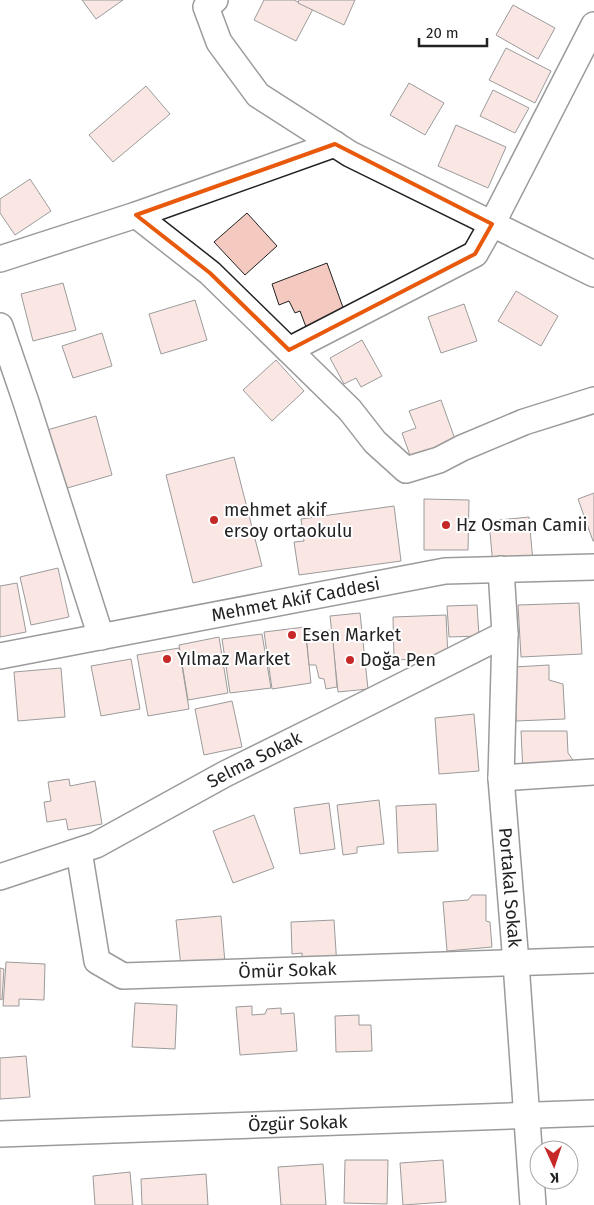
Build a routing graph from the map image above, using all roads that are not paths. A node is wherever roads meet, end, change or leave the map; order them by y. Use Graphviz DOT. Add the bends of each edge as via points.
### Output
graph roads {
  1 [pos="208,2"];
  2 [pos="594,25"];
  3 [pos="335,144"];
  4 [pos="136,216"];
  5 [pos="492,224"];
  6 [pos="0,259"];
  7 [pos="594,274"];
  8 [pos="0,326"];
  9 [pos="289,350"];
  10 [pos="594,400"];
  11 [pos="594,567"];
  12 [pos="501,569"];
  13 [pos="505,634"];
  14 [pos="101,637"];
  15 [pos="0,656"];
  16 [pos="594,772"];
  17 [pos="500,778"];
  18 [pos="79,851"];
  19 [pos="0,877"];
  20 [pos="594,960"];
  21 [pos="516,962"];
  22 [pos="594,1113"];
  23 [pos="528,1116"];
  24 [pos="0,1134"];
  25 [pos="533,1205"];
  1 -- 3 [label="street" via="218,42 258,95"];
  2 -- 5 [label="street"];
  3 -- 4 [label="street"];
  3 -- 5 [label="street"];
  4 -- 6 [label="street"];
  4 -- 9 [label="street" via="210,273"];
  5 -- 7 [label="street"];
  5 -- 9 [label="street" via="475,254"];
  8 -- 14 [label="street"];
  9 -- 10 [label="street" via="350,410 374,442 406,470 439,460 524,422"];
  11 -- 12 [label="street, Mehmet Akif Caddesi"];
  12 -- 13 [label="street, Portakal Sokak"];
  12 -- 14 [label="street, Mehmet Akif Caddesi" via="445,570"];
  13 -- 17 [label="street, Portakal Sokak"];
  13 -- 18 [label="street, Selma Sokak"];
  14 -- 15 [label="street, Mehmet Akif Caddesi"];
  16 -- 17 [label="street"];
  17 -- 21 [label="street, Portakal Sokak"];
  18 -- 19 [label="street, Selma Sokak"];
  18 -- 21 [label="street, Ömür Sokak" via="97,961 123,976"];
  20 -- 21 [label="street, Ömür Sokak"];
  21 -- 23 [label="street, Portakal Sokak"];
  22 -- 23 [label="street, Özgür Sokak"];
  23 -- 24 [label="street, Özgür Sokak"];
  23 -- 25 [label="street, Portakal Sokak"];
}
